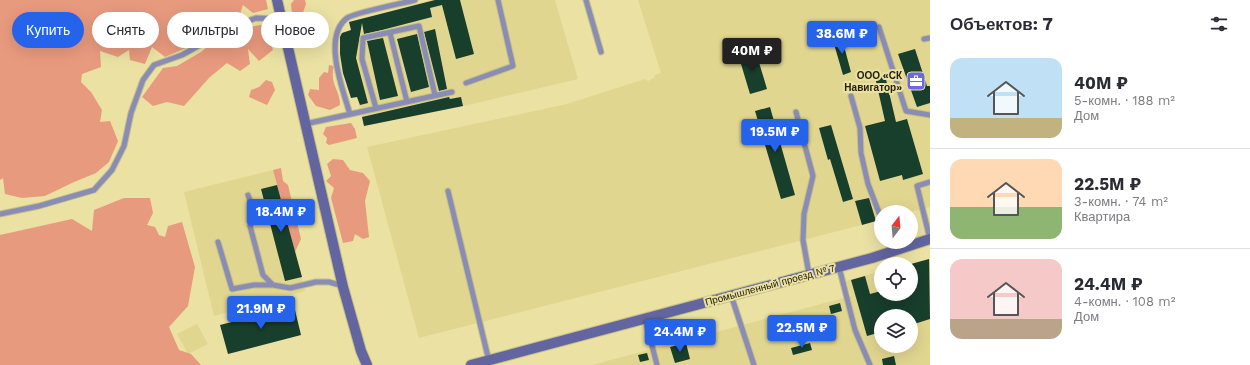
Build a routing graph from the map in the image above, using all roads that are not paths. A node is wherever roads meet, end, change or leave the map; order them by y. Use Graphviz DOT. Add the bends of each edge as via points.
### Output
graph roads {
  1 [pos="278,0"];
  2 [pos="415,0"];
  3 [pos="498,0"];
  4 [pos="586,0"];
  5 [pos="280,12"];
  6 [pos="261,18"];
  7 [pos="879,27"];
  8 [pos="390,33"];
  9 [pos="288,48"];
  10 [pos="601,52"];
  11 [pos="466,84"];
  12 [pos="452,92"];
  13 [pos="435,95"];
  14 [pos="850,96"];
  15 [pos="407,102"];
  16 [pos="376,108"];
  17 [pos="796,112"];
  18 [pos="350,114"];
  19 [pos="930,115"];
  20 [pos="305,124"];
  21 [pos="930,182"];
  22 [pos="448,191"];
  23 [pos="248,195"];
  24 [pos="876,205"];
  25 [pos="0,214"];
  26 [pos="929,241"];
  27 [pos="218,242"];
  28 [pos="918,243"];
  29 [pos="884,249"];
  30 [pos="839,267"];
  31 [pos="809,274"];
  32 [pos="273,285"];
  33 [pos="344,286"];
  34 [pos="731,294"];
  35 [pos="645,318"];
  36 [pos="489,361"];
  37 [pos="367,365"];
  38 [pos="471,365"];
  39 [pos="657,365"];
  40 [pos="754,365"];
  41 [pos="870,365"];
  1 -- 5 [label="street"];
  2 -- 18 [label="lane" via="347,17 338,30 335,56"];
  3 -- 11 [label="lane" via="513,66"];
  4 -- 10 [label="lane"];
  6 -- 25 [label="lane" via="234,26 182,55 154,65 143,80 131,113 124,146 112,170 94,190 40,206"];
  7 -- 19 [label="lane" via="906,111"];
  8 -- 13 [label="lane" via="419,26"];
  8 -- 15 [label="lane"];
  8 -- 16 [label="lane" via="363,38 362,59"];
  9 -- 20 [label="street"];
  12 -- 13 [label="lane"];
  13 -- 15 [label="lane"];
  14 -- 24 [label="lane" via="860,128 861,153 868,184"];
  15 -- 16 [label="lane"];
  16 -- 18 [label="lane"];
  17 -- 31 [label="lane" via="813,176 804,214 803,240"];
  18 -- 20 [label="lane"];
  20 -- 33 [label="street"];
  21 -- 26 [label="lane" via="917,186"];
  22 -- 36 [label="lane"];
  23 -- 32 [label="lane" via="255,214 250,226 262,275"];
  26 -- 28 [label="street, Промышленный проезд № 7"];
  27 -- 32 [label="lane" via="232,289"];
  29 -- 30 [label="street, Промышленный проезд № 7"];
  30 -- 31 [label="street, Промышленный проезд № 7"];
  30 -- 41 [label="lane" via="855,330"];
  31 -- 34 [label="street, Промышленный проезд № 7"];
  32 -- 33 [label="lane" via="290,288 329,282"];
  33 -- 37 [label="street"];
  34 -- 35 [label="street, Промышленный проезд № 7"];
  34 -- 40 [label="lane"];
  35 -- 36 [label="street, Промышленный проезд № 7"];
  35 -- 39 [label="lane"];
  36 -- 38 [label="street, Промышленный проезд № 7"];
}
